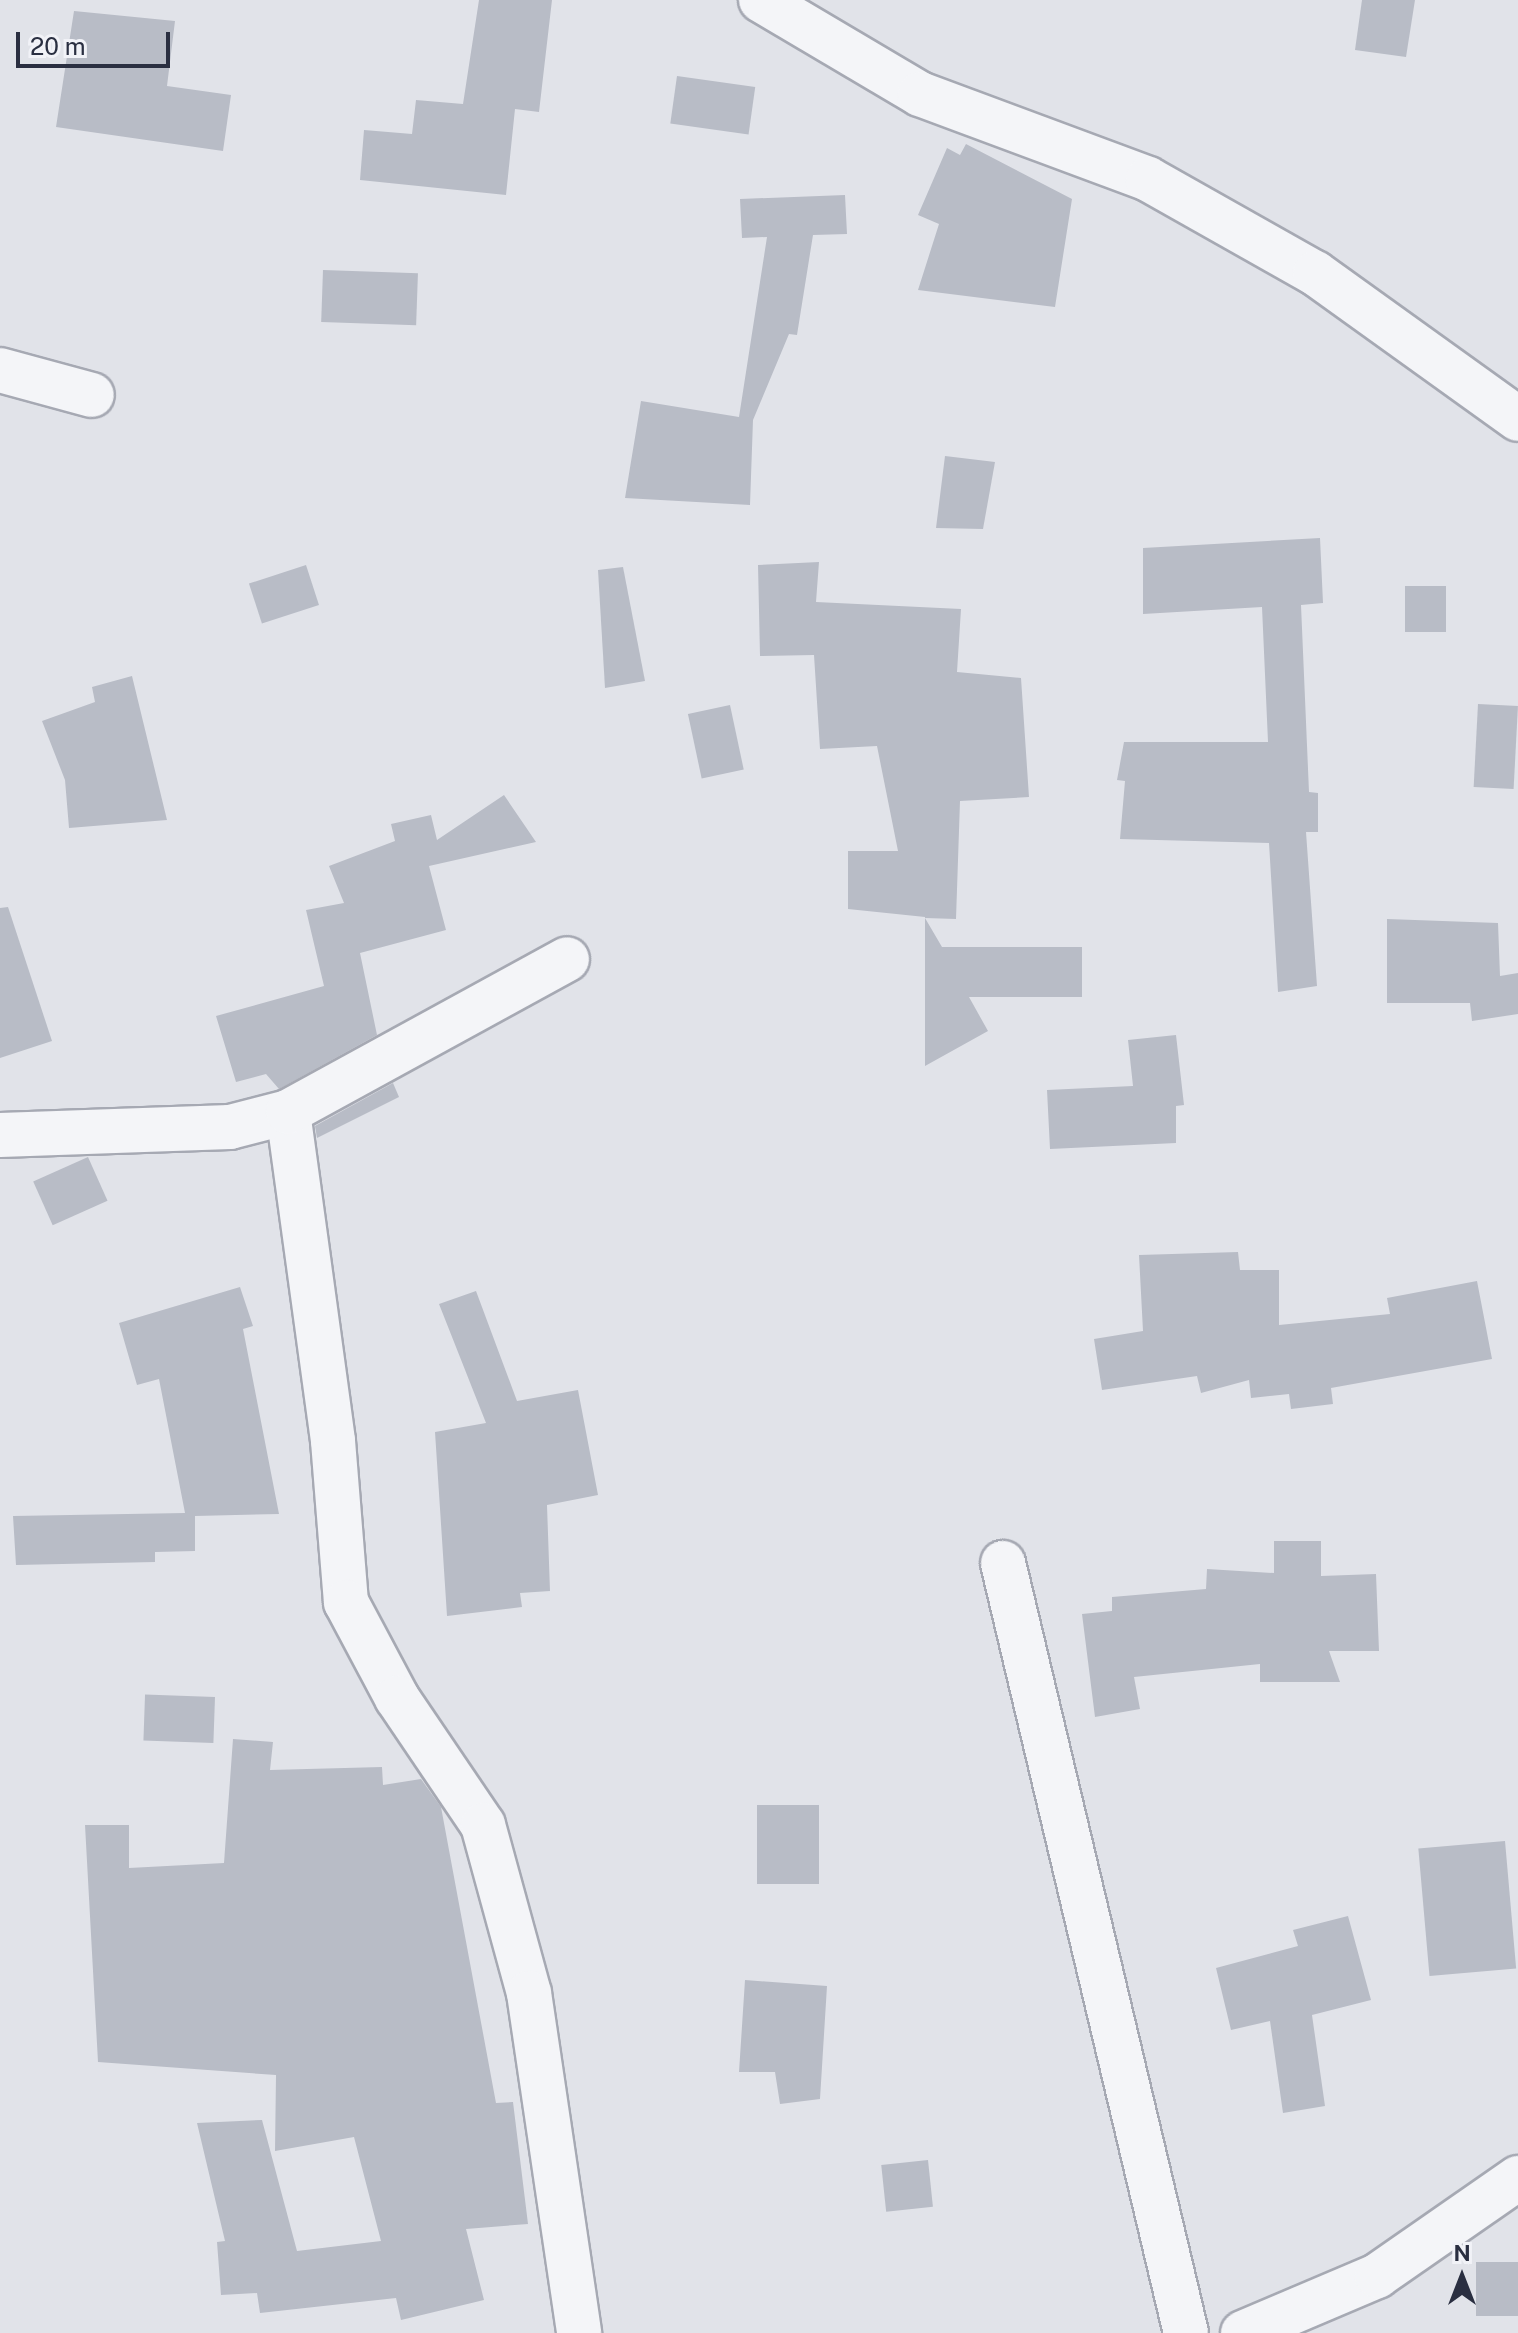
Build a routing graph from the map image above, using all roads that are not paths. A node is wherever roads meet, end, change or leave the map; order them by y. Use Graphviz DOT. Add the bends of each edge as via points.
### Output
graph roads {
  1 [pos="761,0"];
  2 [pos="0,370"];
  3 [pos="92,395"];
  4 [pos="1518,419"];
  5 [pos="567,959"];
  6 [pos="288,1112"];
  7 [pos="0,1135"];
  8 [pos="1003,1563"];
  9 [pos="1518,2178"];
  10 [pos="579,2333"];
  11 [pos="1186,2333"];
  12 [pos="1243,2333"];
  1 -- 4 [label="street" via="920,94 1148,179 1315,273"];
  2 -- 3 [label="street"];
  5 -- 6 [label="street"];
  6 -- 7 [label="street" via="230,1127"];
  6 -- 10 [label="street" via="333,1441 346,1602 397,1698 483,1825 529,1993"];
  8 -- 11 [label="street"];
  9 -- 12 [label="street" via="1377,2276"];
}
